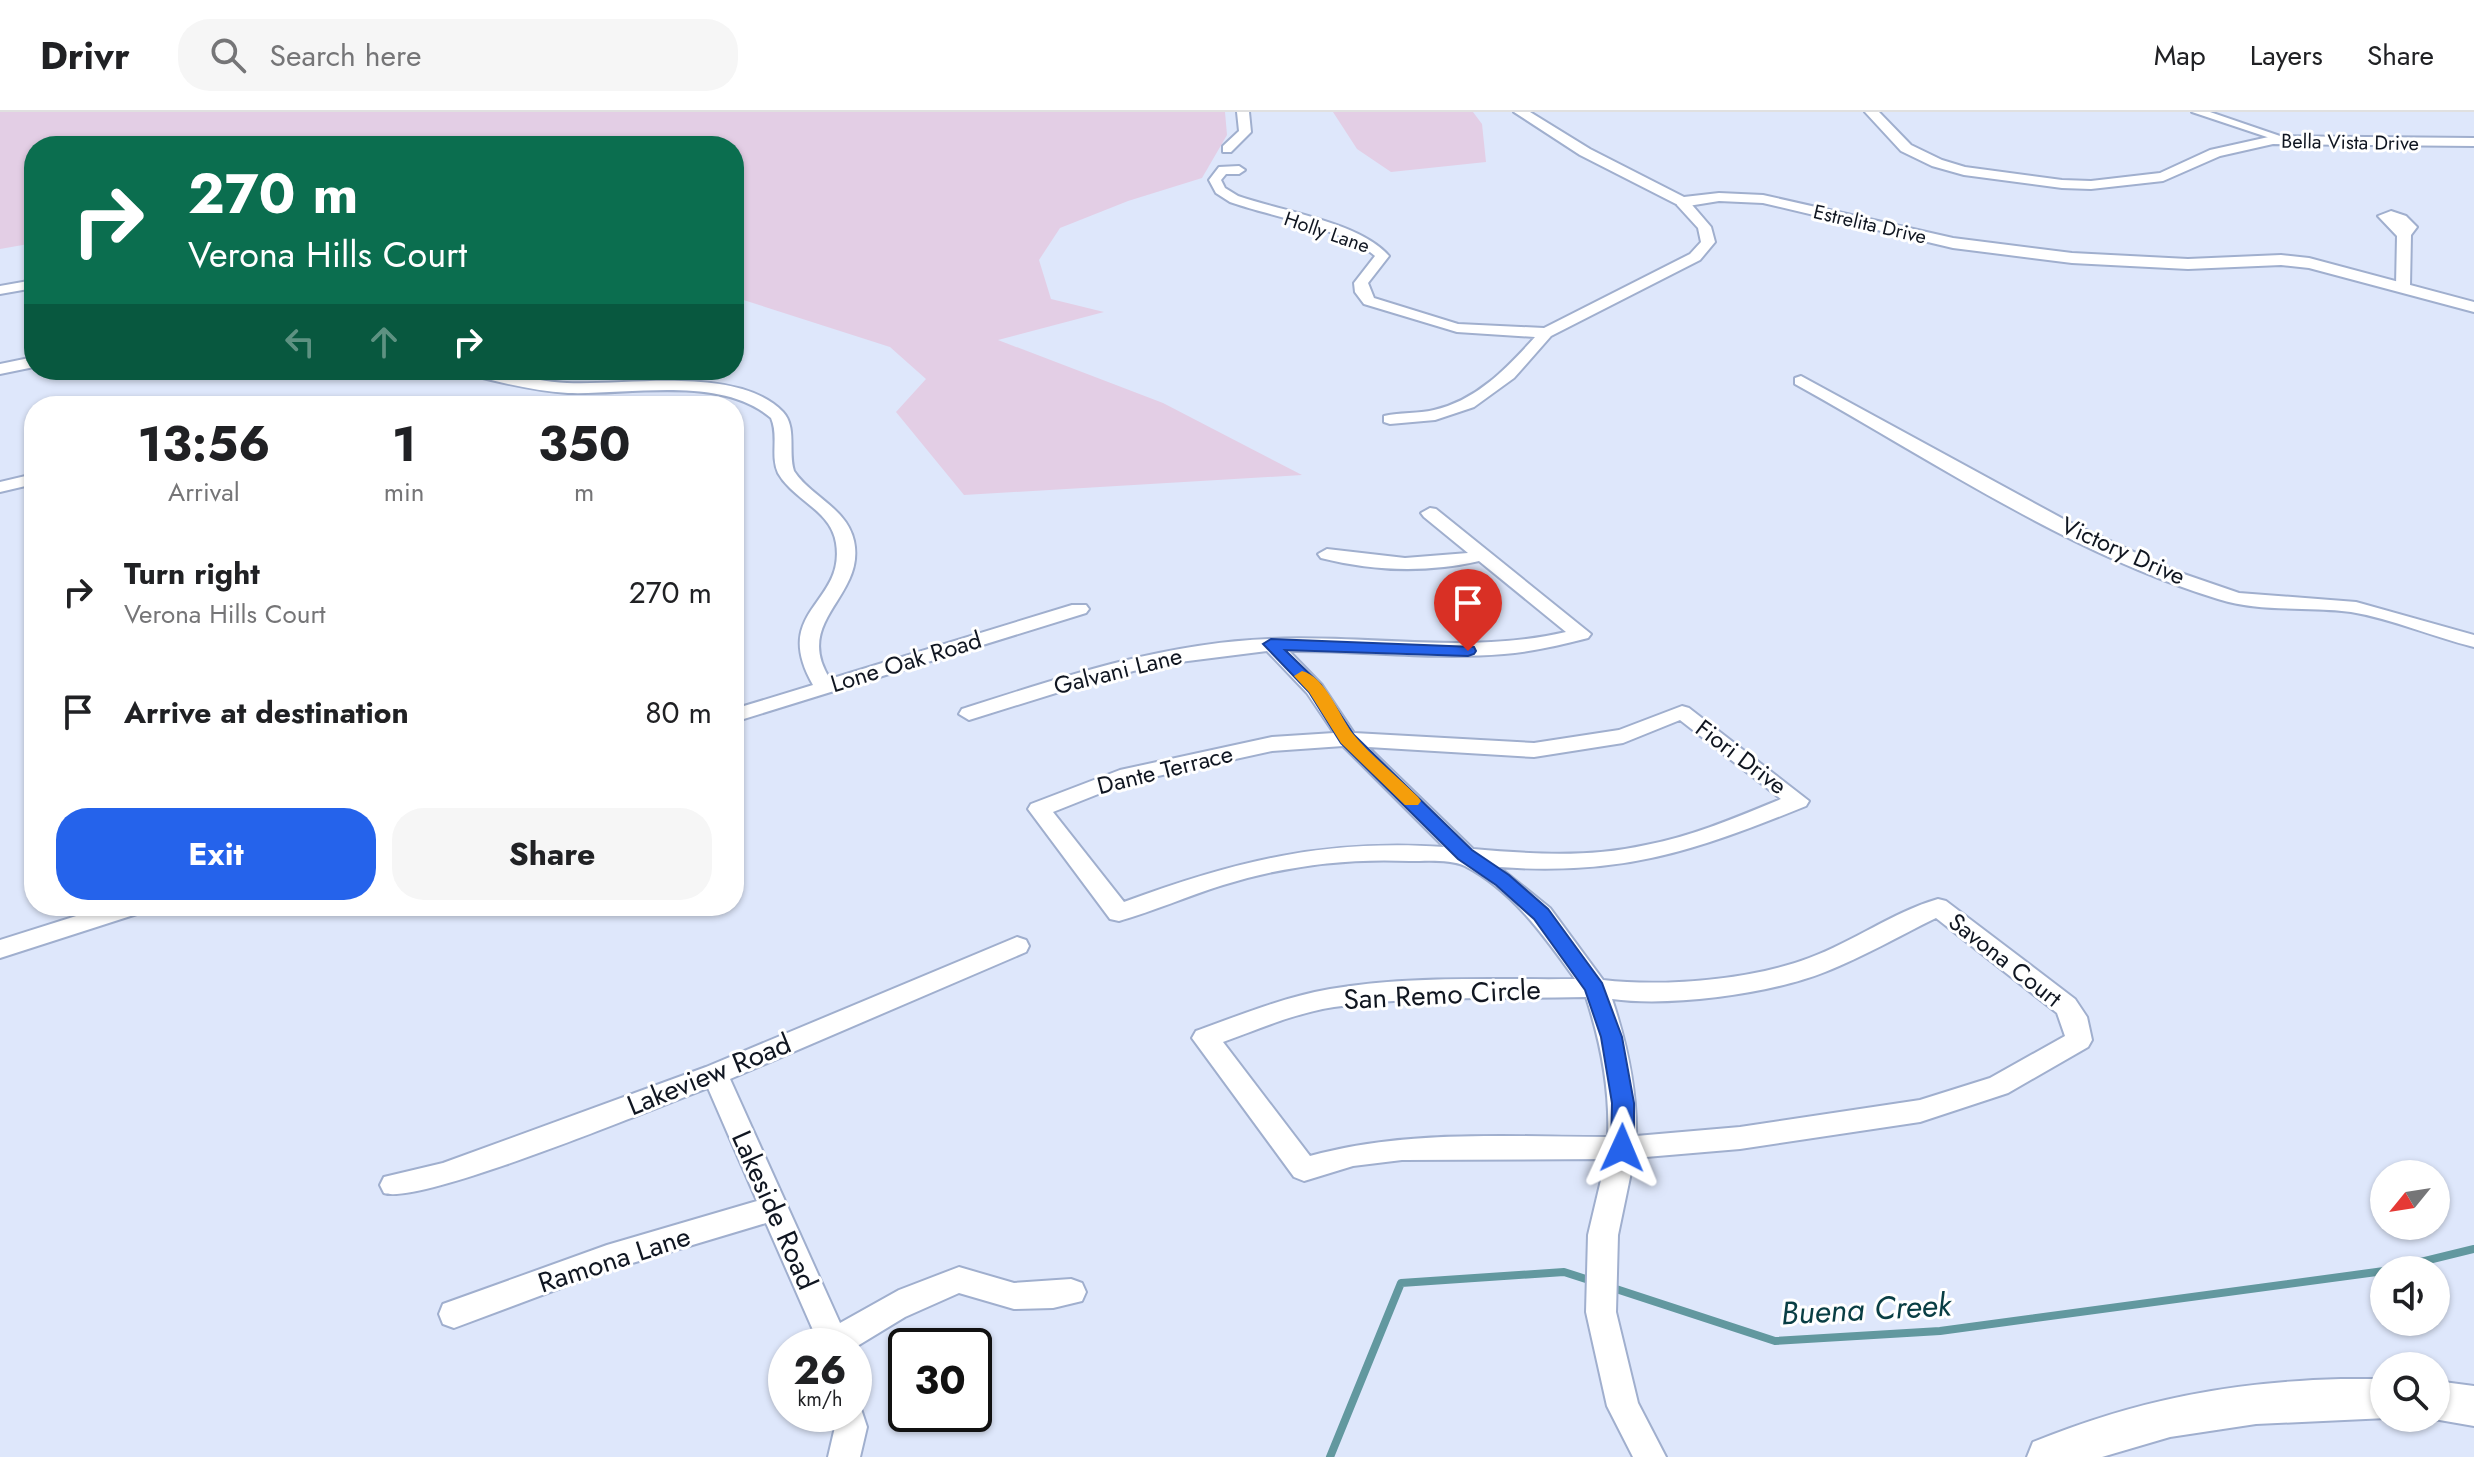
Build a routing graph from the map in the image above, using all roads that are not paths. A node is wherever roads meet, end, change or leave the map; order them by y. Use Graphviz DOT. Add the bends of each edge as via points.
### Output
graph roads {
  1 [pos="1243,112"];
  2 [pos="1521,112"];
  3 [pos="1872,112"];
  4 [pos="2198,112"];
  5 [pos="2286,140"];
  6 [pos="2474,142"];
  7 [pos="1227,149"];
  8 [pos="1239,170"];
  9 [pos="1682,202"];
  10 [pos="2404,235"];
  11 [pos="24,286"];
  12 [pos="2403,286"];
  13 [pos="0,290"];
  14 [pos="2474,307"];
  15 [pos="1546,333"];
  16 [pos="24,364"];
  17 [pos="0,369"];
  18 [pos="510,380"];
  19 [pos="1801,381"];
  20 [pos="1390,419"];
  21 [pos="24,481"];
  22 [pos="0,487"];
  23 [pos="1430,513"];
  24 [pos="1327,554"];
  25 [pos="1483,555"];
  26 [pos="1079,609"];
  27 [pos="2474,641"];
  28 [pos="1271,644"];
  29 [pos="825,688"];
  30 [pos="744,713"];
  31 [pos="969,714"];
  32 [pos="1348,739"];
  33 [pos="1465,855"];
  34 [pos="104,916"];
  35 [pos="1017,946"];
  36 [pos="0,949"];
  37 [pos="1595,988"];
  38 [pos="715,1074"];
  39 [pos="1622,1148"];
  40 [pos="394,1185"];
  41 [pos="776,1208"];
  42 [pos="1071,1292"];
  43 [pos="454,1314"];
  44 [pos="828,1328"];
  45 [pos="856,1328"];
  46 [pos="2370,1399"];
  47 [pos="2450,1403"];
  48 [pos="2474,1406"];
  49 [pos="850,1432"];
  50 [pos="844,1457"];
  51 [pos="1650,1457"];
  52 [pos="2049,1457"];
  1 -- 7 [label="street" via="1245,132"];
  2 -- 9 [label="street"];
  3 -- 5 [label="street, Bella Vista Drive" via="1906,148 1937,163 2062,184 2163,177 2215,153"];
  4 -- 5 [label="street"];
  5 -- 6 [label="street, Bella Vista Drive"];
  8 -- 15 [label="street, Holly Lane" via="1215,176 1220,190 1234,199 1376,248 1382,256 1361,283 1369,301 1457,328"];
  9 -- 12 [label="street, Estrelita Drive" via="1763,199 1938,240 2039,255 2188,264 2281,260"];
  9 -- 15 [label="street" via="1704,227 1708,242 1695,257"];
  10 -- 12 [label="street"];
  11 -- 13 [label="street"];
  12 -- 14 [label="street, Estrelita Drive"];
  15 -- 20 [label="street" via="1509,375 1468,404 1435,415"];
  16 -- 17 [label="street"];
  18 -- 29 [label="street" via="565,388 716,389 747,395 768,407 783,426 780,457 785,472 840,526 846,554 840,582 808,639 810,662"];
  19 -- 27 [label="street, Victory Drive" via="2003,496 2225,595 2259,603 2379,612"];
  21 -- 22 [label="street"];
  23 -- 25 [label="street"];
  24 -- 25 [label="street" via="1405,565"];
  25 -- 28 [label="street, Galvani Lane" via="1581,634 1495,651"];
  26 -- 29 [label="street, Lone Oak Road"];
  28 -- 31 [label="street, Galvani Lane" via="1186,652 1097,672"];
  28 -- 32 [label="street" via="1315,689"];
  29 -- 30 [label="street, Lone Oak Road"];
  32 -- 33 [label="street"];
  32 -- 33 [label="street, Dante Terrace" via="1272,744 1120,777 1039,809 1119,913 1208,879 1277,862 1379,852"];
  32 -- 33 [label="street, Fiori Drive" via="1534,750 1623,736 1682,712 1798,801 1712,835 1643,854 1546,861"];
  33 -- 37 [label="street" via="1541,914"];
  34 -- 36 [label="street"];
  35 -- 38 [label="street, Lakeview Road"];
  37 -- 39 [label="street" via="1612,1037 1621,1090"];
  37 -- 39 [label="street, San Remo Circle" via="1401,991 1333,998 1205,1038 1304,1169 1402,1149"];
  37 -- 39 [label="street, Savona Court" via="1636,993 1741,984 1815,966 1938,907 2066,1006 2079,1040 1999,1086 1920,1111 1740,1138"];
  38 -- 40 [label="street, Lakeview Road" via="445,1174"];
  38 -- 41 [label="street, Lakeside Road"];
  39 -- 51 [label="street" via="1603,1235 1601,1312 1623,1406"];
  41 -- 43 [label="street, Ramona Lane" via="607,1258"];
  41 -- 44 [label="street, Lakeside Road"];
  42 -- 45 [label="street" via="1023,1299 959,1280 915,1295"];
  46 -- 52 [label="main road" via="2331,1398 2148,1421"];
  47 -- 48 [label="main road"];
  49 -- 50 [label="street"];
}
